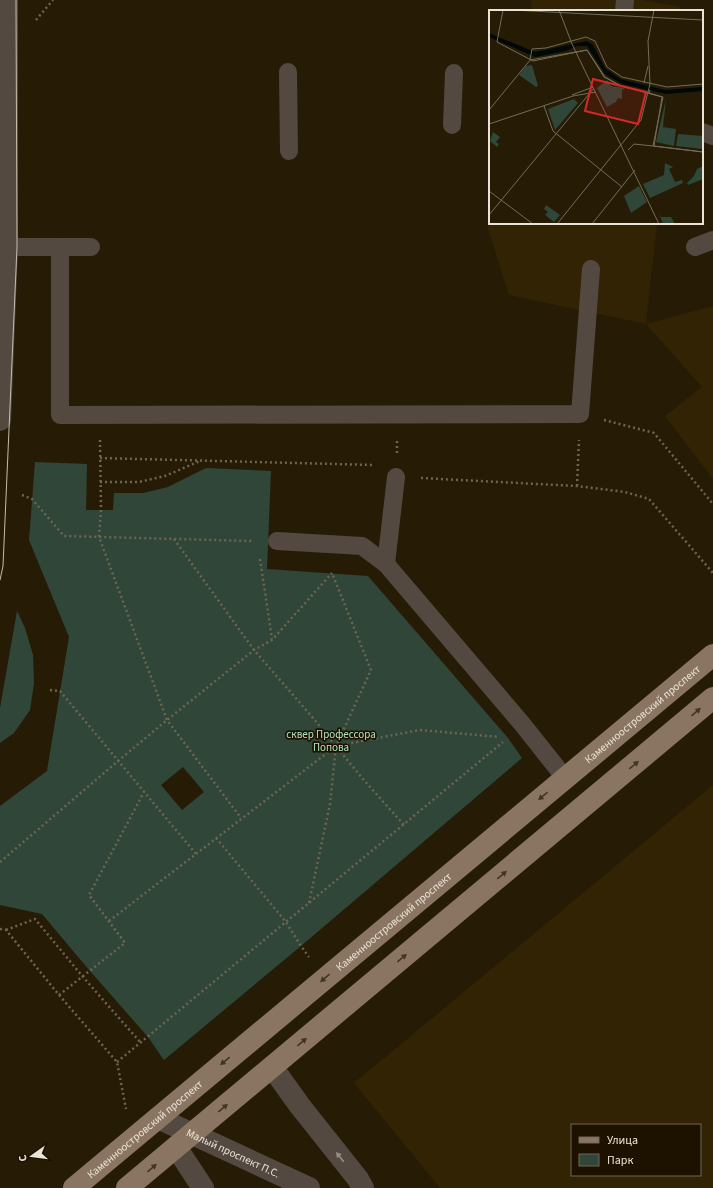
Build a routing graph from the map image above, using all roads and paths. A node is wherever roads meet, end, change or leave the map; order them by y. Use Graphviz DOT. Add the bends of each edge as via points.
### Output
graph roads {
  1 [pos="7,0"];
  2 [pos="54,0"];
  3 [pos="625,0"];
  4 [pos="624,10"];
  5 [pos="32,24"];
  6 [pos="288,72"];
  7 [pos="454,73"];
  8 [pos="452,125"];
  9 [pos="289,151"];
  10 [pos="713,240"];
  11 [pos="7,247"];
  12 [pos="60,247"];
  13 [pos="91,247"];
  14 [pos="695,247"];
  15 [pos="591,269"];
  16 [pos="100,414"];
  17 [pos="398,414"];
  18 [pos="580,414"];
  19 [pos="0,420"];
  20 [pos="100,458"];
  21 [pos="201,460"];
  22 [pos="396,471"];
  23 [pos="100,482"];
  24 [pos="577,486"];
  25 [pos="22,496"];
  26 [pos="713,504"];
  27 [pos="100,537"];
  28 [pos="174,539"];
  29 [pos="257,541"];
  30 [pos="277,541"];
  31 [pos="336,544"];
  32 [pos="386,564"];
  33 [pos="713,573"];
  34 [pos="332,574"];
  35 [pos="272,640"];
  36 [pos="254,650"];
  37 [pos="713,655"];
  38 [pos="50,690"];
  39 [pos="713,698"];
  40 [pos="167,720"];
  41 [pos="523,725"];
  42 [pos="508,738"];
  43 [pos="336,746"];
  44 [pos="118,761"];
  45 [pos="565,778"];
  46 [pos="144,792"];
  47 [pos="241,818"];
  48 [pos="404,824"];
  49 [pos="216,838"];
  50 [pos="196,854"];
  51 [pos="0,862"];
  52 [pos="309,903"];
  53 [pos="109,921"];
  54 [pos="286,922"];
  55 [pos="0,929"];
  56 [pos="6,930"];
  57 [pos="312,960"];
  58 [pos="83,976"];
  59 [pos="59,995"];
  60 [pos="141,1043"];
  61 [pos="117,1062"];
  62 [pos="272,1067"];
  63 [pos="127,1115"];
  64 [pos="158,1118"];
  65 [pos="193,1133"];
  66 [pos="176,1147"];
  67 [pos="74,1188"];
  68 [pos="127,1188"];
  69 [pos="203,1188"];
  70 [pos="309,1188"];
  71 [pos="363,1188"];
  1 -- 11 [label="street"];
  2 -- 5 [label="path"];
  3 -- 4 [label="lane"];
  6 -- 9 [label="lane"];
  7 -- 8 [label="lane"];
  10 -- 14 [label="lane"];
  11 -- 12 [label="lane"];
  11 -- 19 [label="street"];
  12 -- 13 [label="lane"];
  12 -- 16 [label="lane" via="60,415"];
  15 -- 18 [label="lane"];
  16 -- 17 [label="lane"];
  16 -- 20 [label="path"];
  17 -- 18 [label="lane"];
  17 -- 22 [label="path"];
  18 -- 24 [label="path"];
  18 -- 26 [label="path" via="654,434"];
  20 -- 21 [label="path"];
  20 -- 23 [label="path"];
  21 -- 22 [label="path"];
  21 -- 23 [label="path" via="159,478 139,482"];
  22 -- 24 [label="path"];
  22 -- 32 [label="lane"];
  23 -- 27 [label="path"];
  24 -- 33 [label="path" via="625,492 649,499"];
  25 -- 27 [label="path" via="32,499 64,536"];
  27 -- 28 [label="path"];
  27 -- 40 [label="path"];
  28 -- 29 [label="path"];
  28 -- 36 [label="path"];
  29 -- 30 [label="path"];
  29 -- 35 [label="path"];
  30 -- 31 [label="lane"];
  31 -- 32 [label="lane" via="362,546"];
  31 -- 34 [label="path"];
  32 -- 41 [label="lane"];
  34 -- 35 [label="path"];
  34 -- 43 [label="path" via="370,670"];
  35 -- 36 [label="path"];
  36 -- 40 [label="path"];
  36 -- 43 [label="path"];
  37 -- 45 [label="main road, Каменноостровский проспект"];
  38 -- 44 [label="path" via="60,691"];
  62 -- 39 [label="main road, one-way"];
  40 -- 44 [label="path"];
  40 -- 47 [label="path"];
  41 -- 42 [label="path"];
  41 -- 45 [label="lane"];
  42 -- 43 [label="path" via="420,730"];
  42 -- 48 [label="path"];
  43 -- 47 [label="path"];
  43 -- 48 [label="path"];
  43 -- 52 [label="path" via="330,804"];
  44 -- 46 [label="path"];
  44 -- 51 [label="path"];
  45 -- 64 [label="main road, Каменноостровский проспект, one-way"];
  46 -- 50 [label="path"];
  46 -- 53 [label="path" via="89,895"];
  47 -- 49 [label="path"];
  48 -- 52 [label="path"];
  49 -- 50 [label="path"];
  49 -- 54 [label="path"];
  50 -- 53 [label="path"];
  52 -- 54 [label="path"];
  53 -- 58 [label="path" via="125,943"];
  54 -- 57 [label="path"];
  54 -- 60 [label="path"];
  55 -- 56 [label="path"];
  56 -- 58 [label="path" via="35,919"];
  56 -- 59 [label="path"];
  58 -- 59 [label="path"];
  58 -- 60 [label="path"];
  59 -- 61 [label="path"];
  60 -- 61 [label="path"];
  61 -- 63 [label="path"];
  65 -- 62 [label="main road, one-way"];
  71 -- 62 [label="street, one-way"];
  64 -- 65 [label="street, Малый проспект П.С."];
  64 -- 67 [label="main road, Каменноостровский проспект"];
  65 -- 66 [label="main road"];
  65 -- 70 [label="street, Малый проспект П.С."];
  68 -- 66 [label="main road, one-way"];
  66 -- 69 [label="street"];
}
